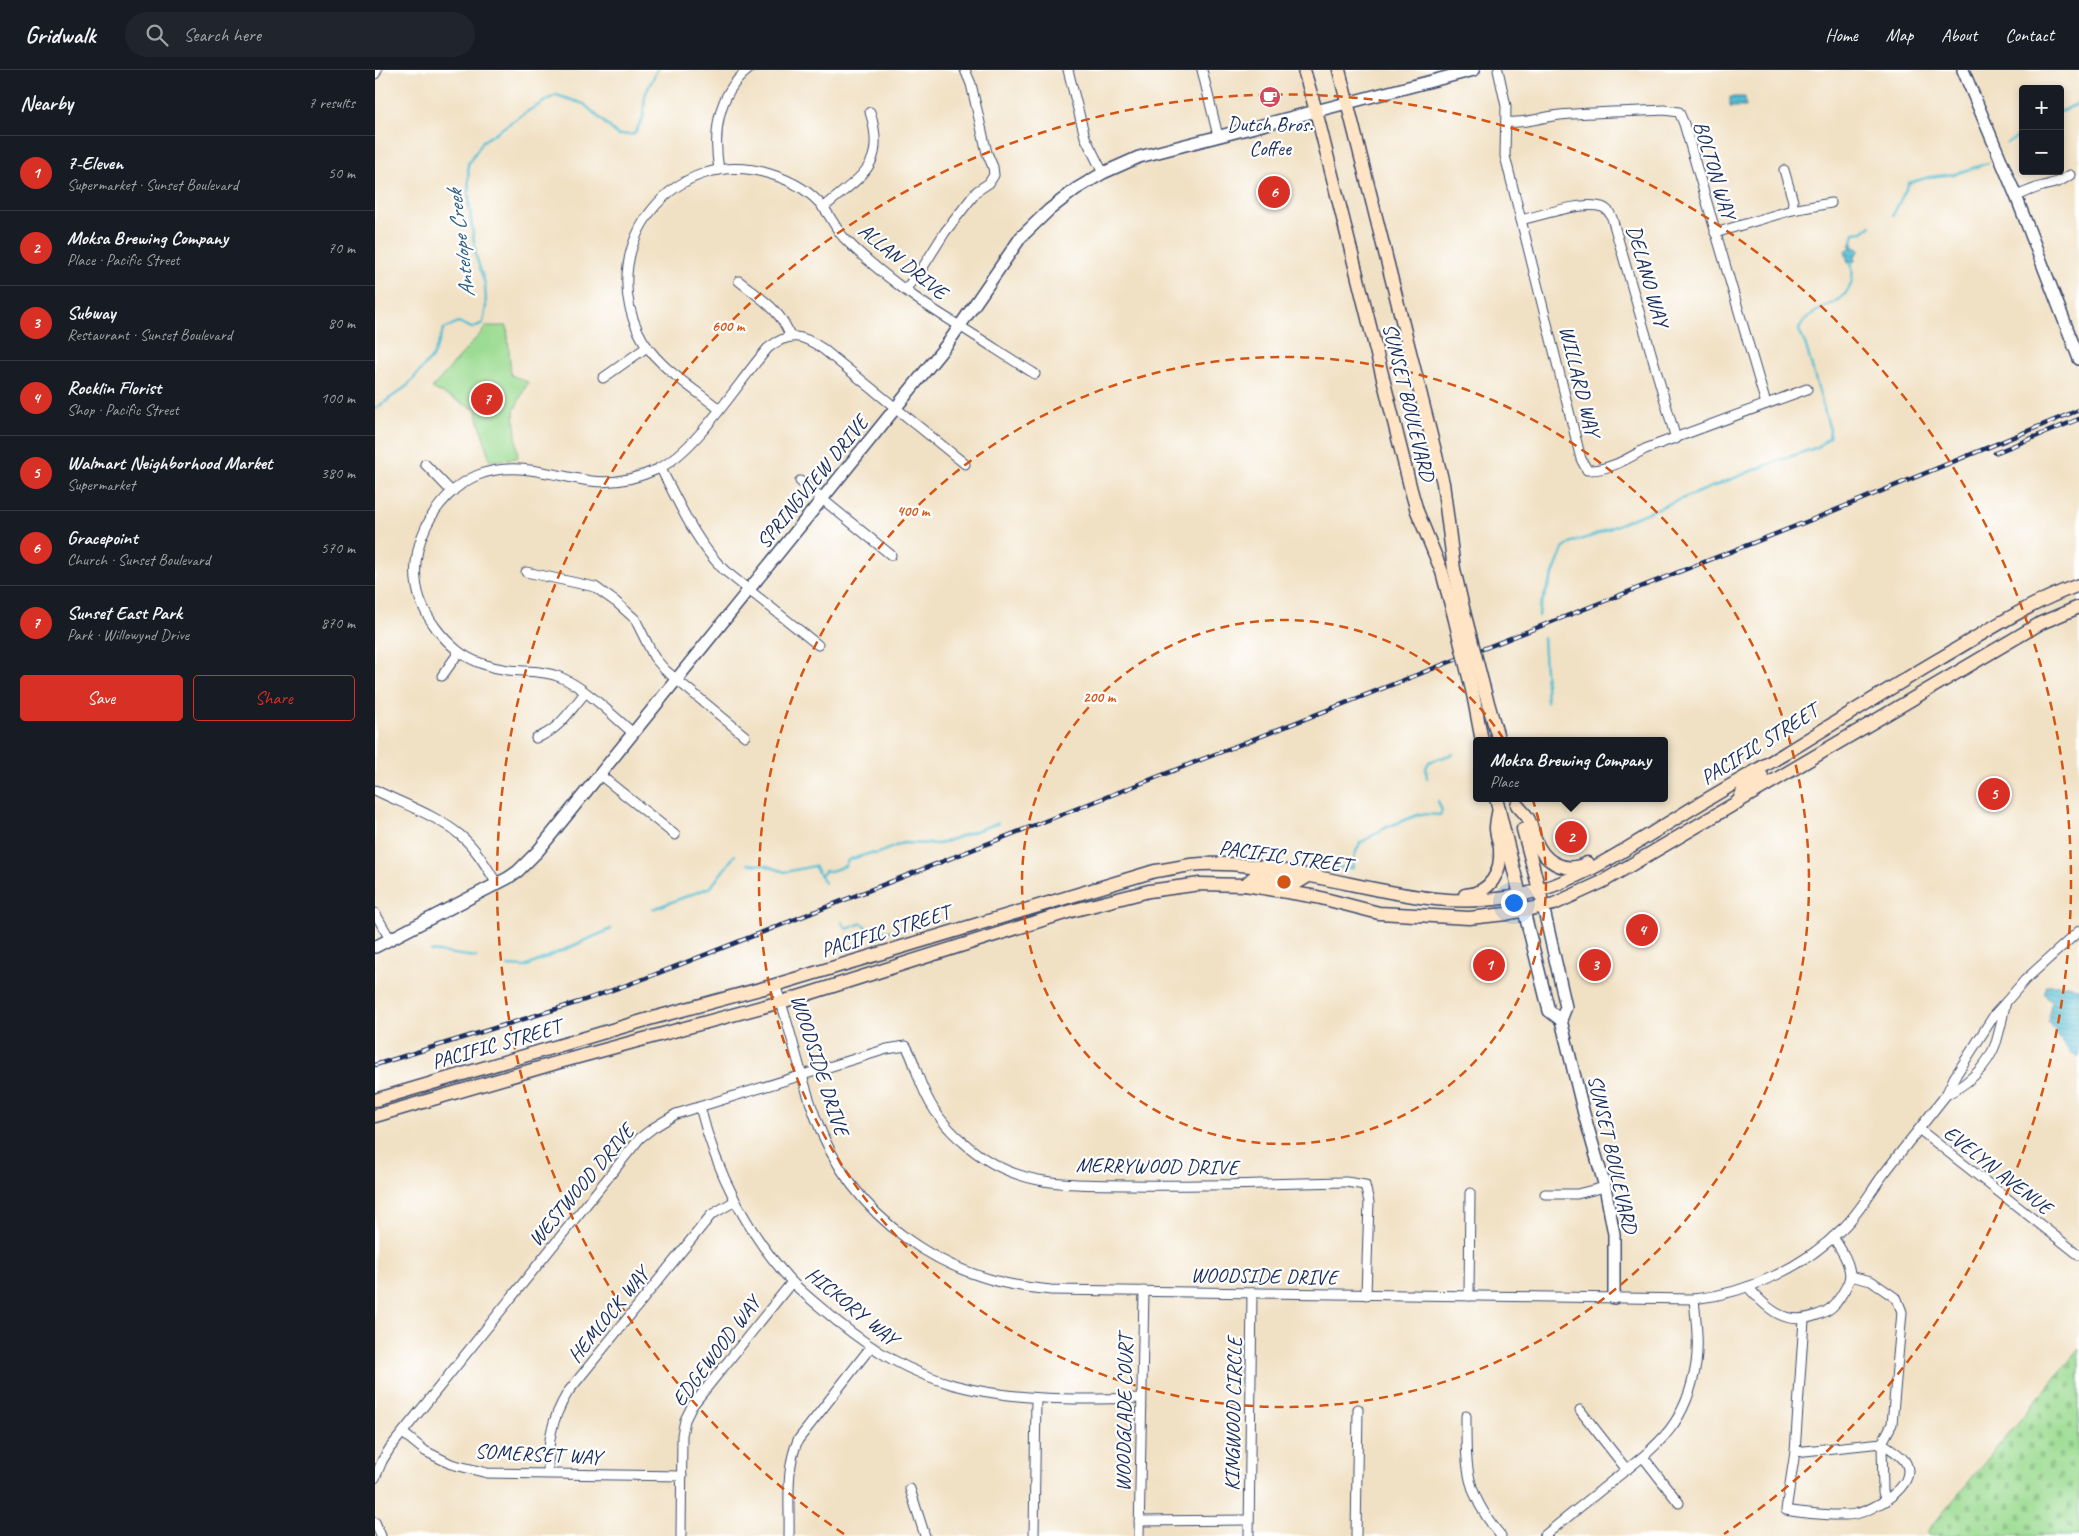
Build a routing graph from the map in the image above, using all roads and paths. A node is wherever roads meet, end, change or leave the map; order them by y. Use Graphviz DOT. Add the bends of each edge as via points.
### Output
graph roads {
  1 [pos="377,70"];
  2 [pos="748,70"];
  3 [pos="965,70"];
  4 [pos="1068,70"];
  5 [pos="1202,70"];
  6 [pos="1304,70"];
  7 [pos="1339,70"];
  8 [pos="1474,70"];
  9 [pos="1499,70"];
  10 [pos="1963,70"];
  11 [pos="375,74"];
  12 [pos="1347,103"];
  13 [pos="1316,111"];
  14 [pos="870,112"];
  15 [pos="1506,122"];
  16 [pos="1218,136"];
  17 [pos="719,170"];
  18 [pos="1785,170"];
  19 [pos="2079,171"];
  20 [pos="1103,173"];
  21 [pos="2015,196"];
  22 [pos="1831,203"];
  23 [pos="823,208"];
  24 [pos="1792,210"];
  25 [pos="1521,220"];
  26 [pos="1715,233"];
  27 [pos="739,281"];
  28 [pos="905,290"];
  29 [pos="960,326"];
  30 [pos="790,336"];
  31 [pos="647,347"];
  32 [pos="2079,359"];
  33 [pos="1035,374"];
  34 [pos="603,378"];
  35 [pos="1807,389"];
  36 [pos="1766,404"];
  37 [pos="719,408"];
  38 [pos="896,408"];
  39 [pos="1677,439"];
  40 [pos="425,464"];
  41 [pos="965,464"];
  42 [pos="660,468"];
  43 [pos="799,481"];
  44 [pos="452,492"];
  45 [pos="822,499"];
  46 [pos="891,555"];
  47 [pos="526,572"];
  48 [pos="2079,585"];
  49 [pos="749,589"];
  50 [pos="2079,607"];
  51 [pos="1459,614"];
  52 [pos="818,645"];
  53 [pos="459,652"];
  54 [pos="442,676"];
  55 [pos="675,680"];
  56 [pos="1479,692"];
  57 [pos="585,693"];
  58 [pos="633,733"];
  59 [pos="745,736"];
  60 [pos="1482,737"];
  61 [pos="1497,737"];
  62 [pos="535,738"];
  63 [pos="1786,752"];
  64 [pos="600,775"];
  65 [pos="375,790"];
  66 [pos="1516,802"];
  67 [pos="1497,803"];
  68 [pos="1738,803"];
  69 [pos="675,835"];
  70 [pos="1636,842"];
  71 [pos="1171,869"];
  72 [pos="1310,875"];
  73 [pos="497,884"];
  74 [pos="1245,885"];
  75 [pos="1174,886"];
  76 [pos="1539,890"];
  77 [pos="1520,896"];
  78 [pos="1066,898"];
  79 [pos="1447,900"];
  80 [pos="1543,906"];
  81 [pos="1524,911"];
  82 [pos="1071,912"];
  83 [pos="375,913"];
  84 [pos="2079,931"];
  85 [pos="390,939"];
  86 [pos="375,947"];
  87 [pos="775,985"];
  88 [pos="781,1002"];
  89 [pos="2006,1002"];
  90 [pos="649,1019"];
  91 [pos="1561,1020"];
  92 [pos="577,1041"];
  93 [pos="906,1046"];
  94 [pos="613,1048"];
  95 [pos="802,1075"];
  96 [pos="437,1081"];
  97 [pos="476,1087"];
  98 [pos="1946,1095"];
  99 [pos="376,1102"];
  100 [pos="700,1107"];
  101 [pos="375,1116"];
  102 [pos="1919,1130"];
  103 [pos="1605,1187"];
  104 [pos="1470,1193"];
  105 [pos="1545,1194"];
  106 [pos="735,1201"];
  107 [pos="1833,1237"];
  108 [pos="2079,1255"];
  109 [pos="1850,1276"];
  110 [pos="792,1282"];
  111 [pos="1748,1287"];
  112 [pos="1144,1292"];
  113 [pos="1252,1293"];
  114 [pos="1366,1295"];
  115 [pos="1469,1296"];
  116 [pos="1614,1298"];
  117 [pos="1694,1299"];
  118 [pos="1804,1320"];
  119 [pos="870,1348"];
  120 [pos="1036,1398"];
  121 [pos="1141,1398"];
  122 [pos="1358,1410"];
  123 [pos="1580,1410"];
  124 [pos="1466,1416"];
  125 [pos="403,1433"];
  126 [pos="1882,1443"];
  127 [pos="1795,1452"];
  128 [pos="1643,1458"];
  129 [pos="1627,1470"];
  130 [pos="548,1473"];
  131 [pos="682,1476"];
  132 [pos="375,1478"];
  133 [pos="910,1489"];
  134 [pos="1886,1502"];
  135 [pos="1679,1503"];
  136 [pos="1248,1520"];
  137 [pos="1139,1521"];
  138 [pos="375,1522"];
  139 [pos="381,1536"];
  140 [pos="681,1536"];
  141 [pos="789,1536"];
  142 [pos="925,1536"];
  143 [pos="1034,1536"];
  144 [pos="1139,1536"];
  145 [pos="1249,1536"];
  146 [pos="1356,1536"];
  147 [pos="1501,1536"];
  148 [pos="1543,1536"];
  1 -- 11 [label="street"];
  2 -- 17 [label="street" via="729,93 719,117 716,133"];
  3 -- 28 [label="street" via="994,175 945,232"];
  4 -- 20 [label="street" via="1085,137"];
  5 -- 16 [label="street"];
  6 -- 13 [label="main road, SUNSET BOULEVARD"];
  7 -- 12 [label="main road, SUNSET BOULEVARD"];
  8 -- 12 [label="street, SPRINGVIEW DRIVE"];
  9 -- 15 [label="street, WILLARD WAY"];
  10 -- 21 [label="street"];
  12 -- 13 [label="street, SPRINGVIEW DRIVE"];
  12 -- 51 [label="main road, SUNSET BOULEVARD" via="1443,483"];
  13 -- 16 [label="street, SPRINGVIEW DRIVE"];
  13 -- 51 [label="main road, SUNSET BOULEVARD" via="1411,490"];
  14 -- 23 [label="street" via="877,142 876,153 870,165"];
  15 -- 25 [label="street, WILLARD WAY" via="1505,156"];
  15 -- 26 [label="street, BOLTON WAY" via="1519,124 1573,114 1679,112"];
  16 -- 20 [label="street, SPRINGVIEW DRIVE" via="1139,157"];
  17 -- 23 [label="street, ALLAN DRIVE" via="769,173 800,187"];
  17 -- 31 [label="street, ALLAN DRIVE" via="690,180 664,197 653,208 635,238 627,266 627,300 638,333"];
  18 -- 24 [label="street" via="1793,201"];
  19 -- 21 [label="street" via="2064,180"];
  20 -- 29 [label="street, SPRINGVIEW DRIVE" via="1062,199 1021,238"];
  21 -- 32 [label="street"];
  22 -- 24 [label="street"];
  23 -- 28 [label="street, ALLAN DRIVE" via="845,240"];
  24 -- 26 [label="street"];
  25 -- 39 [label="street, DELANO WAY" via="1578,207 1608,210"];
  25 -- 39 [label="street, WILLARD WAY" via="1581,459 1587,470 1599,470 1645,449"];
  26 -- 36 [label="street, BOLTON WAY"];
  27 -- 30 [label="street" via="783,319"];
  28 -- 29 [label="street, ALLAN DRIVE"];
  29 -- 33 [label="street, ALLAN DRIVE"];
  29 -- 38 [label="street, SPRINGVIEW DRIVE"];
  30 -- 37 [label="street" via="768,348"];
  30 -- 38 [label="street" via="812,342"];
  31 -- 34 [label="street"];
  31 -- 37 [label="street, ALLAN DRIVE" via="667,368"];
  35 -- 36 [label="street, WILLARD WAY"];
  36 -- 39 [label="street, WILLARD WAY"];
  37 -- 42 [label="street" via="685,449"];
  38 -- 41 [label="street"];
  38 -- 45 [label="street, SPRINGVIEW DRIVE"];
  40 -- 44 [label="street"];
  42 -- 44 [label="street" via="608,482 538,470 508,469 478,475"];
  42 -- 49 [label="street" via="710,556"];
  43 -- 45 [label="street"];
  44 -- 53 [label="street" via="433,514 421,539 417,554 417,584 426,613 445,640"];
  45 -- 46 [label="street"];
  45 -- 49 [label="street, SPRINGVIEW DRIVE"];
  47 -- 55 [label="street" via="595,588 616,602 635,619 654,656"];
  48 -- 63 [label="main road, PACIFIC STREET" via="2018,613"];
  49 -- 52 [label="street"];
  49 -- 55 [label="street, SPRINGVIEW DRIVE"];
  50 -- 68 [label="main road, PACIFIC STREET" via="2041,623"];
  51 -- 56 [label="main road, SUNSET BOULEVARD, bridge"];
  53 -- 54 [label="street"];
  53 -- 57 [label="street" via="494,668 554,675"];
  55 -- 58 [label="street, SPRINGVIEW DRIVE"];
  55 -- 59 [label="street"];
  56 -- 60 [label="main road, SUNSET BOULEVARD"];
  56 -- 61 [label="main road, SUNSET BOULEVARD"];
  57 -- 58 [label="street"];
  57 -- 62 [label="street" via="559,726 547,735"];
  58 -- 64 [label="street, SPRINGVIEW DRIVE"];
  63 -- 68 [label="main road" via="1780,766 1744,788"];
  63 -- 70 [label="main road, PACIFIC STREET"];
  64 -- 69 [label="street"];
  64 -- 73 [label="street, SPRINGVIEW DRIVE" via="533,856 518,871"];
  65 -- 73 [label="street" via="435,819 461,836 481,858"];
  66 -- 70 [label="main road" via="1529,819 1539,849 1546,858 1560,866 1574,868 1621,843"];
  66 -- 76 [label="main road, SUNSET BOULEVARD"];
  67 -- 77 [label="main road, SUNSET BOULEVARD"];
  67 -- 79 [label="main road" via="1498,872 1484,890"];
  68 -- 80 [label="main road, PACIFIC STREET" via="1580,894"];
  70 -- 76 [label="main road, PACIFIC STREET" via="1585,872"];
  71 -- 72 [label="main road, PACIFIC STREET" via="1196,865 1238,865"];
  71 -- 75 [label="main road"];
  71 -- 78 [label="main road, PACIFIC STREET"];
  72 -- 74 [label="main road" via="1295,884 1255,876"];
  72 -- 79 [label="main road, PACIFIC STREET" via="1393,894"];
  73 -- 85 [label="street, SPRINGVIEW DRIVE"];
  74 -- 75 [label="main road, PACIFIC STREET"];
  74 -- 81 [label="main road, PACIFIC STREET" via="1317,897 1379,914 1469,918"];
  75 -- 82 [label="main road, PACIFIC STREET"];
  76 -- 77 [label="main road, PACIFIC STREET"];
  76 -- 80 [label="main road, SUNSET BOULEVARD"];
  77 -- 79 [label="main road, PACIFIC STREET"];
  77 -- 81 [label="main road, SUNSET BOULEVARD"];
  78 -- 82 [label="main road"];
  78 -- 87 [label="main road, PACIFIC STREET"];
  80 -- 81 [label="main road, PACIFIC STREET"];
  80 -- 91 [label="street, SUNSET BOULEVARD" via="1565,1007"];
  81 -- 91 [label="street, SUNSET BOULEVARD" via="1549,1011"];
  82 -- 88 [label="main road, PACIFIC STREET"];
  83 -- 85 [label="street"];
  84 -- 89 [label="street" via="2025,980"];
  85 -- 86 [label="street, SPRINGVIEW DRIVE"];
  87 -- 88 [label="street, WOODSIDE DRIVE"];
  87 -- 90 [label="main road, PACIFIC STREET"];
  88 -- 94 [label="main road, PACIFIC STREET"];
  88 -- 95 [label="street, WOODSIDE DRIVE"];
  89 -- 98 [label="street" via="1995,1014"];
  89 -- 98 [label="street" via="1998,1037 1988,1061 1968,1083"];
  90 -- 92 [label="main road, PACIFIC STREET"];
  90 -- 94 [label="main road" via="645,1029 621,1037"];
  91 -- 103 [label="street, SUNSET BOULEVARD"];
  92 -- 94 [label="main road" via="587,1045 607,1042"];
  92 -- 96 [label="main road, PACIFIC STREET"];
  93 -- 95 [label="street, WESTWOOD DRIVE"];
  93 -- 114 [label="street, MERRYWOOD DRIVE" via="923,1088 947,1126 979,1156 1023,1176 1078,1184 1184,1186 1346,1182 1365,1185 1369,1202"];
  94 -- 97 [label="main road, PACIFIC STREET"];
  95 -- 100 [label="street, WESTWOOD DRIVE"];
  95 -- 112 [label="street, WOODSIDE DRIVE" via="825,1139 847,1178 883,1220 919,1248 959,1270 1001,1283 1051,1290"];
  96 -- 97 [label="main road" via="447,1084 470,1080"];
  96 -- 99 [label="main road, PACIFIC STREET"];
  97 -- 101 [label="main road, PACIFIC STREET"];
  98 -- 102 [label="street, WOODSIDE DRIVE"];
  100 -- 106 [label="street, HICKORY WAY" via="707,1134"];
  100 -- 125 [label="street, WESTWOOD DRIVE" via="676,1114 640,1138"];
  102 -- 107 [label="street, WOODSIDE DRIVE" via="1861,1208"];
  102 -- 108 [label="street, EVELYN AVENUE"];
  103 -- 105 [label="street" via="1577,1194"];
  103 -- 116 [label="street, SUNSET BOULEVARD" via="1615,1234"];
  104 -- 115 [label="street"];
  106 -- 110 [label="street, HICKORY WAY"];
  106 -- 130 [label="street, HEMLOCK WAY" via="711,1215 568,1392 551,1429"];
  107 -- 109 [label="street" via="1846,1259"];
  107 -- 111 [label="street, WOODSIDE DRIVE" via="1782,1272"];
  109 -- 118 [label="street" via="1842,1296 1829,1311"];
  109 -- 126 [label="street" via="1871,1281 1897,1299 1902,1312 1892,1424"];
  110 -- 119 [label="street, HICKORY WAY"];
  110 -- 131 [label="street, EDGEWOOD WAY" via="692,1406 681,1435"];
  111 -- 117 [label="street, WOODSIDE DRIVE"];
  111 -- 118 [label="street" via="1774,1312"];
  112 -- 113 [label="street, WOODSIDE DRIVE"];
  112 -- 121 [label="street, WOODGLADE COURT"];
  113 -- 114 [label="street, WOODSIDE DRIVE"];
  113 -- 136 [label="street, KINGWOOD CIRCLE"];
  114 -- 115 [label="street, WOODSIDE DRIVE"];
  115 -- 116 [label="street, WOODSIDE DRIVE"];
  116 -- 117 [label="street, WOODSIDE DRIVE"];
  117 -- 128 [label="street" via="1696,1363 1687,1400 1669,1431"];
  118 -- 127 [label="street"];
  119 -- 120 [label="street, HICKORY WAY" via="922,1374 954,1385"];
  119 -- 141 [label="street" via="798,1440 790,1468"];
  120 -- 121 [label="street, HICKORY WAY"];
  120 -- 143 [label="street"];
  121 -- 137 [label="street, WOODGLADE COURT"];
  122 -- 146 [label="street"];
  123 -- 129 [label="street"];
  124 -- 147 [label="street" via="1468,1476 1479,1506"];
  125 -- 130 [label="street, SOMERSET WAY" via="425,1451 467,1469 509,1474"];
  125 -- 132 [label="street, WESTWOOD DRIVE" via="382,1461"];
  126 -- 127 [label="street"];
  126 -- 134 [label="street"];
  126 -- 134 [label="street" via="1905,1462 1908,1474"];
  127 -- 134 [label="street" via="1786,1510 1855,1514"];
  128 -- 129 [label="street"];
  128 -- 135 [label="street"];
  129 -- 148 [label="street"];
  130 -- 131 [label="street, SOMERSET WAY"];
  131 -- 140 [label="street, EDGEWOOD WAY"];
  133 -- 142 [label="street"];
  136 -- 137 [label="street"];
  136 -- 145 [label="street, KINGWOOD CIRCLE"];
  137 -- 144 [label="street, WOODGLADE COURT"];
  138 -- 139 [label="street"];
}
